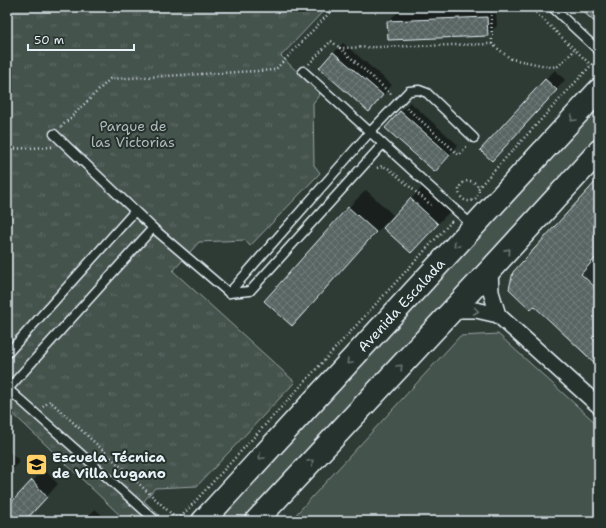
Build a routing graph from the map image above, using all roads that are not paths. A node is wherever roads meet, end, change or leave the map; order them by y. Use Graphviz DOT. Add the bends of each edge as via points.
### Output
graph roads {
  1 [pos="552,7"];
  2 [pos="599,51"];
  3 [pos="303,71"];
  4 [pos="599,90"];
  5 [pos="370,132"];
  6 [pos="54,134"];
  7 [pos="474,138"];
  8 [pos="384,144"];
  9 [pos="599,151"];
  10 [pos="135,211"];
  11 [pos="474,226"];
  12 [pos="153,228"];
  13 [pos="490,270"];
  14 [pos="229,293"];
  15 [pos="453,310"];
  16 [pos="498,315"];
  17 [pos="7,354"];
  18 [pos="8,388"];
  19 [pos="599,406"];
  20 [pos="156,521"];
  21 [pos="203,521"];
  22 [pos="256,521"];
  1 -- 2 [label="lane"];
  3 -- 5 [label="lane"];
  4 -- 11 [label="main road, Avenida Escalada, one-way"];
  5 -- 7 [label="lane" via="409,91 419,90 427,93"];
  5 -- 8 [label="lane"];
  5 -- 14 [label="lane"];
  6 -- 10 [label="lane"];
  8 -- 11 [label="lane"];
  8 -- 14 [label="lane" via="250,291"];
  13 -- 9 [label="main road, one-way"];
  10 -- 12 [label="lane"];
  10 -- 17 [label="lane"];
  11 -- 21 [label="main road, Avenida Escalada, one-way"];
  12 -- 14 [label="lane"];
  12 -- 18 [label="lane"];
  13 -- 15 [label="main road"];
  13 -- 16 [label="street"];
  15 -- 16 [label="street, one-way" via="476,310"];
  22 -- 15 [label="main road, one-way"];
  16 -- 19 [label="street"];
  18 -- 20 [label="lane"];
}
